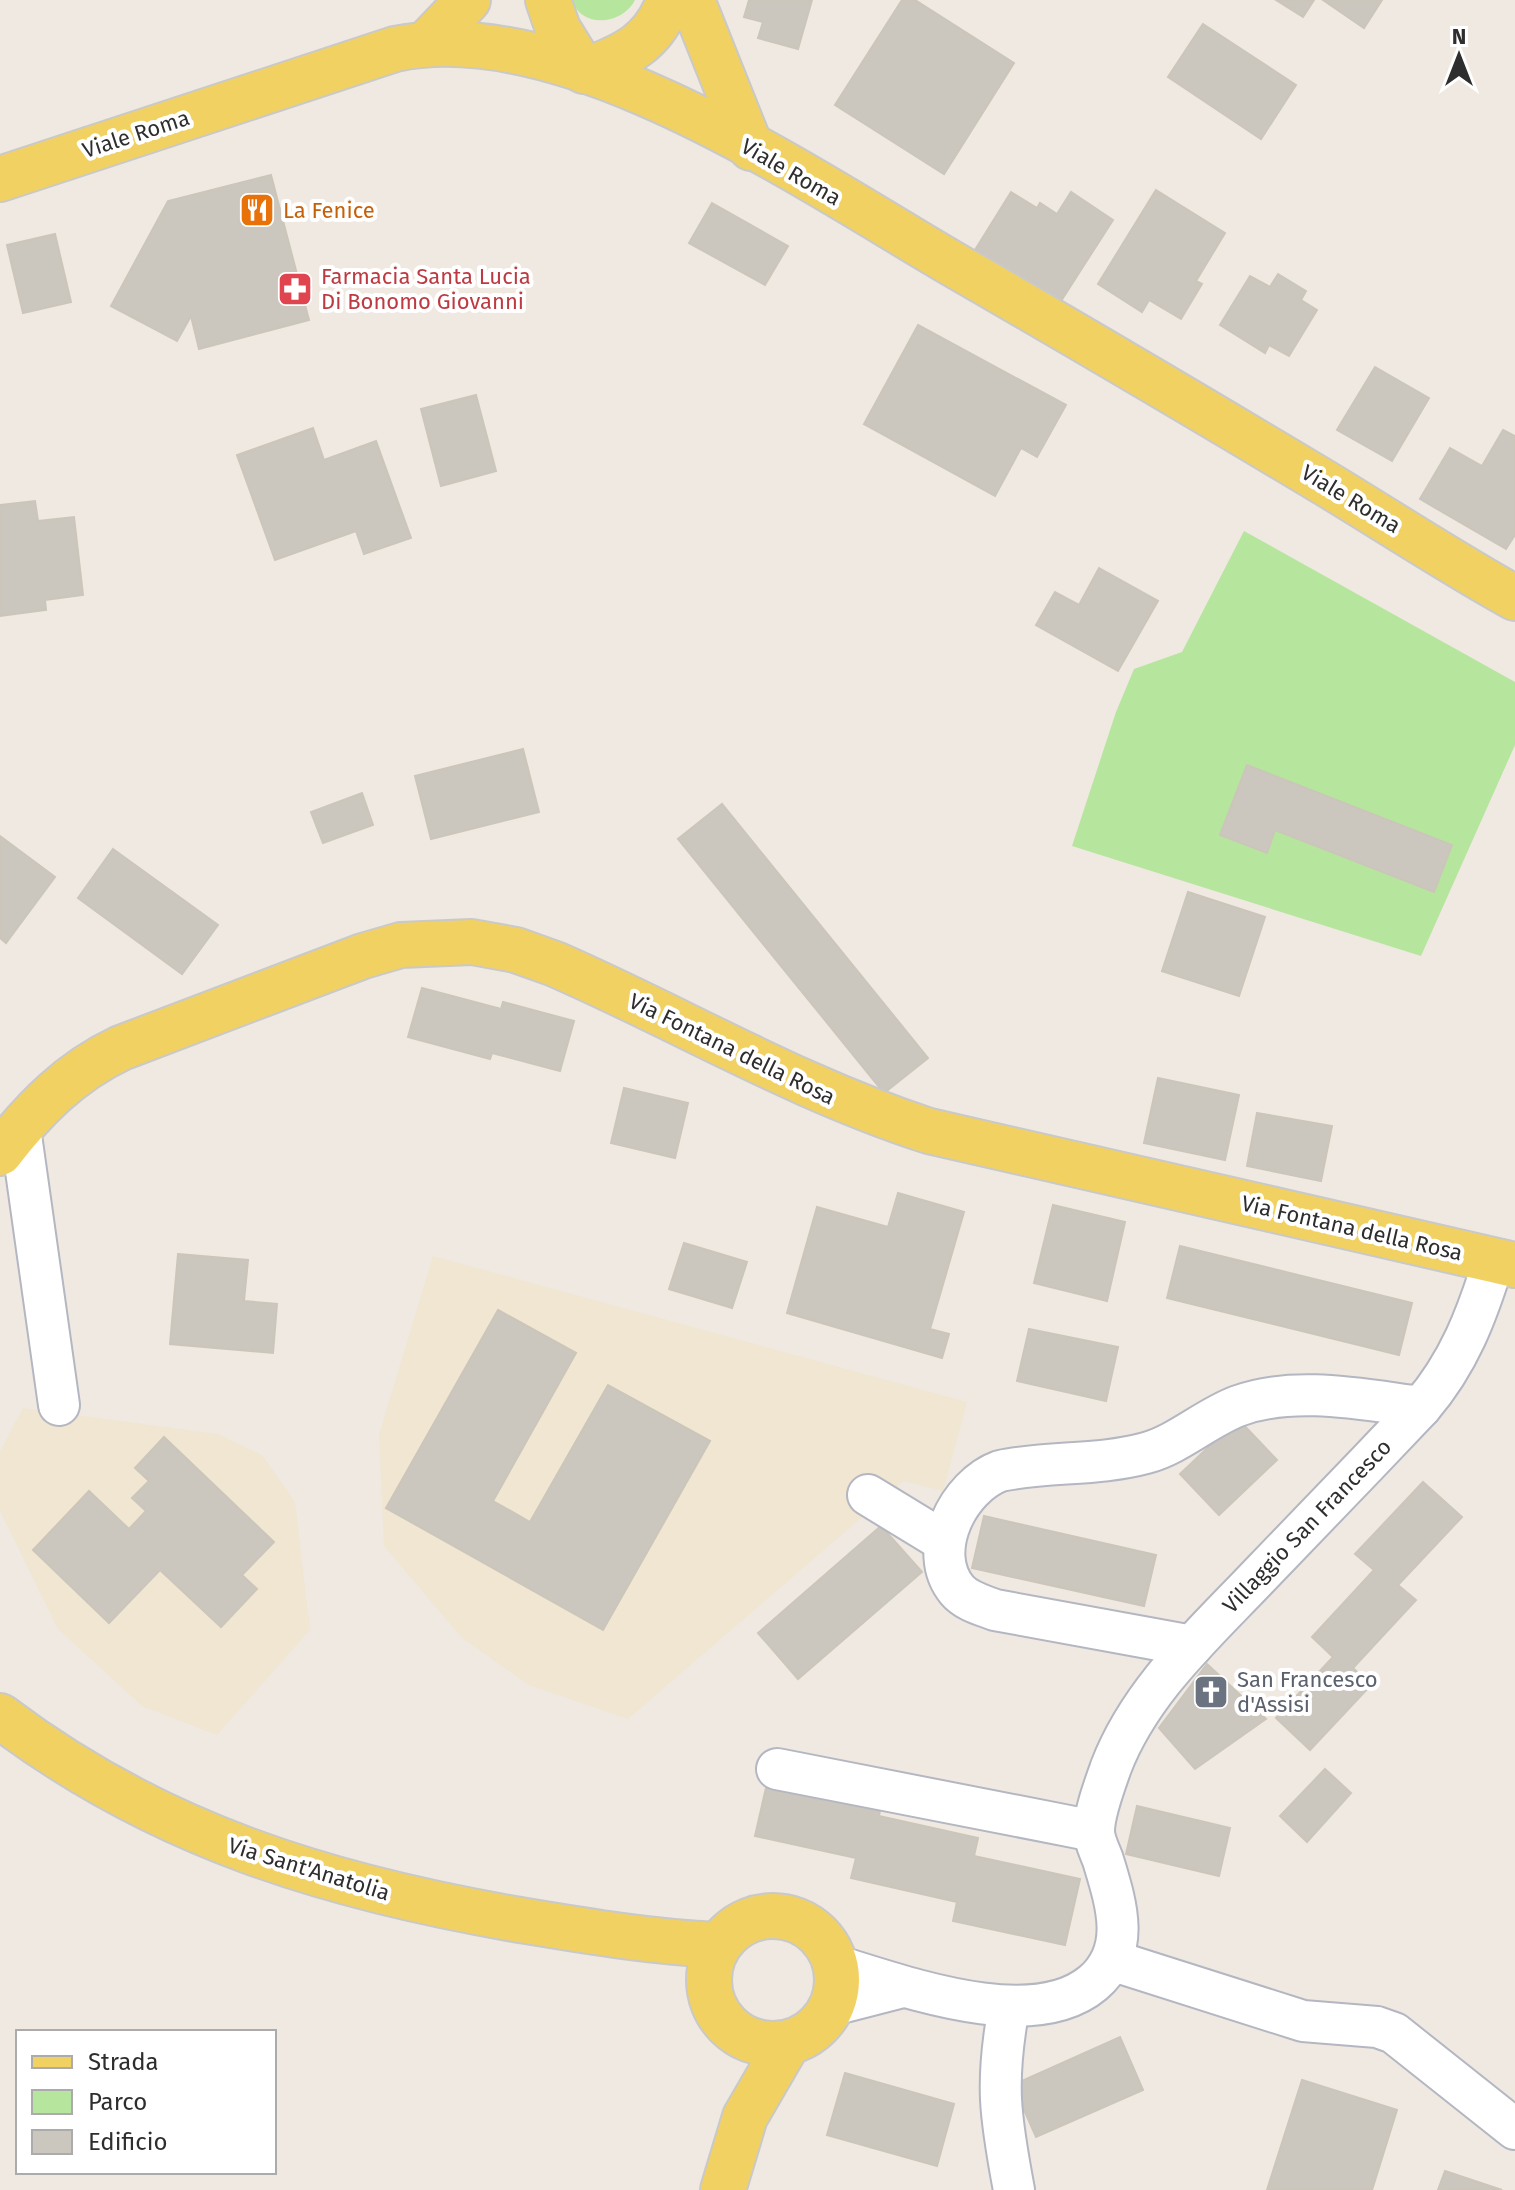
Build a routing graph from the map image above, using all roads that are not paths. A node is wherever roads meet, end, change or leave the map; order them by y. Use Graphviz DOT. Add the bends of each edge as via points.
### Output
graph roads {
  1 [pos="468,0"];
  2 [pos="548,0"];
  3 [pos="669,0"];
  4 [pos="692,0"];
  5 [pos="426,44"];
  6 [pos="584,71"];
  7 [pos="751,148"];
  8 [pos="0,179"];
  9 [pos="1515,598"];
  10 [pos="10,1141"];
  11 [pos="1505,1262"];
  12 [pos="59,1405"];
  13 [pos="1421,1407"];
  14 [pos="868,1495"];
  15 [pos="945,1542"];
  16 [pos="1192,1646"];
  17 [pos="0,1716"];
  18 [pos="777,1769"];
  19 [pos="1094,1831"];
  20 [pos="648,1942"];
  21 [pos="718,1945"];
  22 [pos="1114,1961"];
  23 [pos="835,1985"];
  24 [pos="709,1988"];
  25 [pos="1009,2007"];
  26 [pos="729,2027"];
  27 [pos="788,2043"];
  28 [pos="1515,2129"];
  29 [pos="724,2183"];
  30 [pos="1014,2190"];
  1 -- 5 [label="main road"];
  2 -- 6 [label="main road" via="558,29"];
  3 -- 6 [label="main road" via="646,40 619,59"];
  4 -- 7 [label="main road"];
  5 -- 6 [label="main road, Viale Roma" via="480,45"];
  5 -- 8 [label="main road, Viale Roma" via="331,69"];
  6 -- 7 [label="main road, Viale Roma"];
  7 -- 9 [label="main road, Viale Roma"];
  10 -- 11 [label="main road, Via Fontana della Rosa" via="69,1079 121,1048 380,950 472,942 516,950 566,969 792,1080 882,1117"];
  10 -- 12 [label="street"];
  11 -- 13 [label="street, Villaggio San Francesco" via="1450,1372"];
  13 -- 15 [label="street, Villaggio San Francesco" via="1346,1398 1265,1400 1220,1414 1148,1452 1104,1462 1000,1471 969,1491"];
  13 -- 16 [label="street, Villaggio San Francesco"];
  14 -- 15 [label="street"];
  15 -- 16 [label="street" via="948,1576 958,1591 979,1604"];
  16 -- 19 [label="street, Villaggio San Francesco" via="1126,1733"];
  17 -- 20 [label="main road, Via Sant'Anatolia" via="148,1809 228,1845 403,1898"];
  18 -- 19 [label="street"];
  19 -- 22 [label="street" via="1117,1917"];
  20 -- 21 [label="main road, Via Sant'Anatolia"];
  20 -- 24 [label="main road, Via Sant'Anatolia"];
  21 -- 23 [label="main road" via="752,1919 784,1917 814,1930 828,1946"];
  21 -- 24 [label="main road" via="711,1958"];
  22 -- 25 [label="street" via="1073,1995"];
  22 -- 28 [label="street" via="1303,2021 1394,2033"];
  23 -- 25 [label="street" via="905,1986"];
  23 -- 27 [label="main road" via="823,2022"];
  24 -- 26 [label="main road, Via Sant'Anatolia" via="715,2010"];
  25 -- 30 [label="street" via="998,2100"];
  26 -- 27 [label="main road" via="748,2040"];
  26 -- 29 [label="main road" via="732,2063"];
  27 -- 29 [label="main road" via="757,2091"];
}
